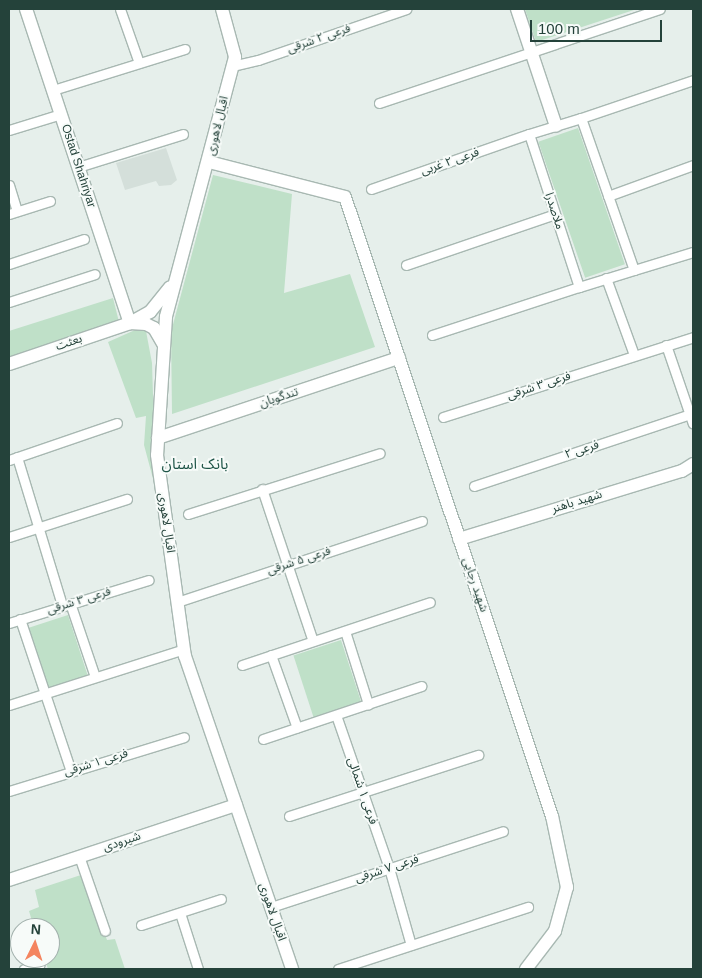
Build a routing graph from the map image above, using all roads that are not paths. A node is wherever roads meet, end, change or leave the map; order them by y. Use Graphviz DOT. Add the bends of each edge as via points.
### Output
graph roads {
  1 [pos="26,9"];
  2 [pos="120,9"];
  3 [pos="222,9"];
  4 [pos="406,9"];
  5 [pos="517,9"];
  6 [pos="660,9"];
  7 [pos="185,49"];
  8 [pos="531,52"];
  9 [pos="139,63"];
  10 [pos="232,66"];
  11 [pos="693,80"];
  12 [pos="53,90"];
  13 [pos="379,103"];
  14 [pos="61,114"];
  15 [pos="581,118"];
  16 [pos="556,126"];
  17 [pos="9,130"];
  18 [pos="183,134"];
  19 [pos="529,134"];
  20 [pos="209,162"];
  21 [pos="693,165"];
  22 [pos="78,167"];
  23 [pos="9,185"];
  24 [pos="371,189"];
  25 [pos="608,196"];
  26 [pos="50,200"];
  27 [pos="13,213"];
  28 [pos="555,214"];
  29 [pos="84,239"];
  30 [pos="693,252"];
  31 [pos="9,264"];
  32 [pos="406,265"];
  33 [pos="634,270"];
  34 [pos="95,274"];
  35 [pos="178,274"];
  36 [pos="606,278"];
  37 [pos="579,287"];
  38 [pos="9,302"];
  39 [pos="130,323"];
  40 [pos="432,334"];
  41 [pos="693,337"];
  42 [pos="164,345"];
  43 [pos="666,345"];
  44 [pos="634,356"];
  45 [pos="399,358"];
  46 [pos="9,364"];
  47 [pos="690,414"];
  48 [pos="443,417"];
  49 [pos="117,423"];
  50 [pos="693,424"];
  51 [pos="158,438"];
  52 [pos="380,452"];
  53 [pos="13,458"];
  54 [pos="693,464"];
  55 [pos="474,486"];
  56 [pos="262,489"];
  57 [pos="127,499"];
  58 [pos="188,514"];
  59 [pos="422,522"];
  60 [pos="37,528"];
  61 [pos="9,538"];
  62 [pos="460,539"];
  63 [pos="288,565"];
  64 [pos="148,580"];
  65 [pos="177,602"];
  66 [pos="430,602"];
  67 [pos="66,604"];
  68 [pos="20,619"];
  69 [pos="9,622"];
  70 [pos="345,631"];
  71 [pos="313,642"];
  72 [pos="184,649"];
  73 [pos="271,655"];
  74 [pos="242,665"];
  75 [pos="95,677"];
  76 [pos="421,686"];
  77 [pos="46,693"];
  78 [pos="368,704"];
  79 [pos="9,705"];
  80 [pos="336,714"];
  81 [pos="297,728"];
  82 [pos="184,737"];
  83 [pos="263,739"];
  84 [pos="478,755"];
  85 [pos="70,771"];
  86 [pos="9,791"];
  87 [pos="362,792"];
  88 [pos="236,805"];
  89 [pos="289,816"];
  90 [pos="503,831"];
  91 [pos="79,856"];
  92 [pos="389,868"];
  93 [pos="9,880"];
  94 [pos="221,899"];
  95 [pos="271,906"];
  96 [pos="528,907"];
  97 [pos="180,913"];
  98 [pos="141,925"];
  99 [pos="105,931"];
  100 [pos="411,946"];
  101 [pos="198,969"];
  102 [pos="292,969"];
  103 [pos="338,969"];
  104 [pos="526,969"];
  1 -- 12 [label="street, Ostad Shahriyar"];
  2 -- 9 [label="street"];
  3 -- 10 [label="street, اقبال لاهوری" via="235,57"];
  4 -- 10 [label="street, فرعی ۲ شرقی"];
  5 -- 8 [label="street"];
  6 -- 8 [label="street"];
  7 -- 9 [label="street"];
  8 -- 13 [label="street"];
  8 -- 16 [label="street"];
  9 -- 12 [label="street"];
  10 -- 20 [label="street, اقبال لاهوری"];
  11 -- 15 [label="street"];
  12 -- 14 [label="street, Ostad Shahriyar"];
  14 -- 17 [label="street"];
  14 -- 22 [label="street, Ostad Shahriyar"];
  15 -- 16 [label="street"];
  15 -- 25 [label="street"];
  16 -- 19 [label="street"];
  18 -- 22 [label="street"];
  19 -- 24 [label="street, فرعی ۲ غربی"];
  19 -- 28 [label="street, ملاصدرا"];
  20 -- 35 [label="street, اقبال لاهوری"];
  20 -- 45 [label="street, شهید رجایی" via="345,197"];
  21 -- 25 [label="street"];
  22 -- 39 [label="street, Ostad Shahriyar"];
  23 -- 27 [label="street"];
  25 -- 33 [label="street"];
  26 -- 27 [label="street"];
  28 -- 32 [label="street"];
  28 -- 37 [label="street, ملاصدرا"];
  29 -- 31 [label="street"];
  30 -- 33 [label="street"];
  33 -- 36 [label="street"];
  34 -- 38 [label="street"];
  35 -- 39 [label="street, بعثت" via="150,312"];
  35 -- 42 [label="street, اقبال لاهوری" via="166,317"];
  36 -- 37 [label="street"];
  36 -- 44 [label="street"];
  37 -- 40 [label="street"];
  39 -- 42 [label="street" via="154,328"];
  39 -- 46 [label="street, بعثت"];
  41 -- 43 [label="street"];
  42 -- 51 [label="street, اقبال لاهوری"];
  43 -- 44 [label="street"];
  43 -- 47 [label="street"];
  44 -- 48 [label="street, فرعی ۳ شرقی"];
  45 -- 51 [label="street, تندگویان"];
  45 -- 62 [label="street, شهید رجایی"];
  47 -- 50 [label="street"];
  47 -- 55 [label="street, فرعی ۲"];
  49 -- 53 [label="street"];
  51 -- 65 [label="street, اقبال لاهوری" via="157,455"];
  52 -- 56 [label="street"];
  53 -- 60 [label="street"];
  54 -- 62 [label="street, شهید باهنر"];
  56 -- 58 [label="street"];
  56 -- 63 [label="street"];
  57 -- 60 [label="street"];
  59 -- 63 [label="street, فرعی ۵ شرقی"];
  60 -- 61 [label="street"];
  60 -- 67 [label="street"];
  62 -- 104 [label="street, شهید رجایی" via="552,816 567,887 555,931"];
  63 -- 65 [label="street, فرعی ۵ شرقی"];
  63 -- 71 [label="street"];
  64 -- 67 [label="street, فرعی ۳ شرقی"];
  65 -- 72 [label="street, اقبال لاهوری"];
  66 -- 70 [label="street"];
  67 -- 68 [label="street, فرعی ۳ شرقی"];
  67 -- 75 [label="street"];
  68 -- 69 [label="street, فرعی ۳ شرقی"];
  68 -- 77 [label="street"];
  70 -- 71 [label="street"];
  70 -- 78 [label="street"];
  71 -- 73 [label="street"];
  72 -- 75 [label="street"];
  72 -- 88 [label="street, اقبال لاهوری"];
  73 -- 74 [label="street"];
  73 -- 81 [label="street"];
  75 -- 77 [label="street"];
  76 -- 78 [label="street"];
  77 -- 79 [label="street"];
  77 -- 85 [label="street"];
  78 -- 80 [label="street"];
  80 -- 81 [label="street"];
  80 -- 87 [label="street, فرعی ۱ شمالی"];
  81 -- 83 [label="street"];
  82 -- 85 [label="street, فرعی ۱ شرقی"];
  84 -- 87 [label="street"];
  85 -- 86 [label="street, فرعی ۱ شرقی"];
  87 -- 89 [label="street"];
  87 -- 92 [label="street, فرعی ۱ شمالی"];
  88 -- 91 [label="street, شیرودی"];
  88 -- 95 [label="street, اقبال لاهوری"];
  90 -- 92 [label="street, فرعی ۷ شرقی"];
  91 -- 93 [label="street, شیرودی"];
  91 -- 99 [label="street"];
  92 -- 95 [label="street, فرعی ۷ شرقی"];
  92 -- 100 [label="street, فرعی ۱ شمالی"];
  94 -- 97 [label="street"];
  95 -- 102 [label="street, اقبال لاهوری"];
  96 -- 100 [label="street"];
  97 -- 98 [label="street"];
  97 -- 101 [label="street"];
  100 -- 103 [label="street"];
}
